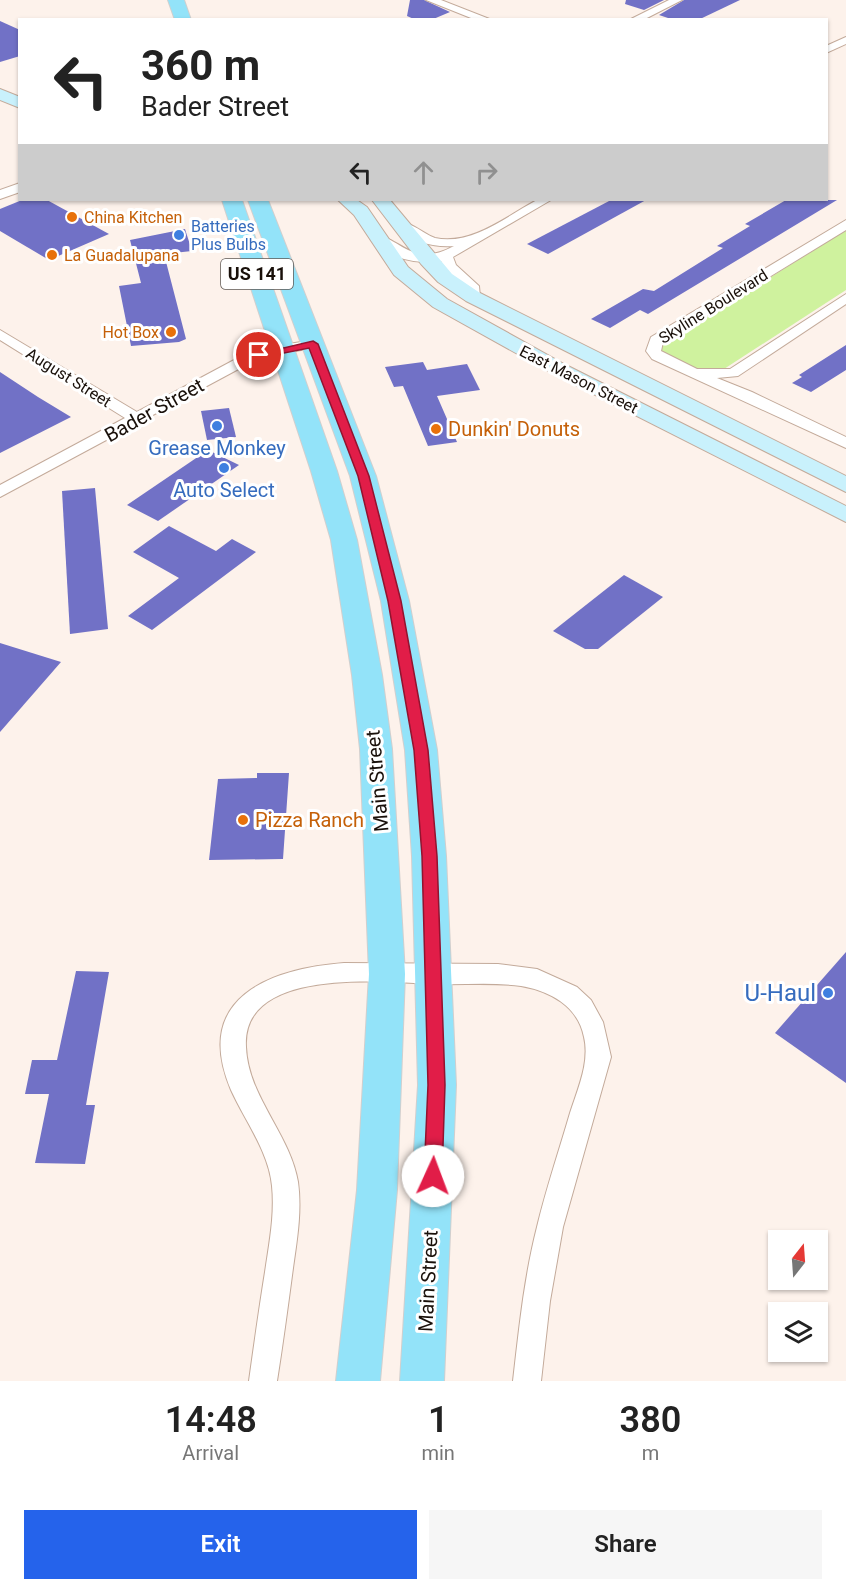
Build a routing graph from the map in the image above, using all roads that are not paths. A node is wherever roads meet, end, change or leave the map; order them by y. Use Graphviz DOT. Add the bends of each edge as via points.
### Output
graph roads {
  1 [pos="176,0"];
  2 [pos="431,0"];
  3 [pos="677,0"];
  4 [pos="182,18"];
  5 [pos="481,18"];
  6 [pos="638,18"];
  7 [pos="846,40"];
  8 [pos="828,50"];
  9 [pos="0,93"];
  10 [pos="18,102"];
  11 [pos="18,188"];
  12 [pos="0,195"];
  13 [pos="232,201"];
  14 [pos="258,201"];
  15 [pos="348,201"];
  16 [pos="382,201"];
  17 [pos="543,201"];
  18 [pos="846,224"];
  19 [pos="402,226"];
  20 [pos="476,237"];
  21 [pos="378,240"];
  22 [pos="437,258"];
  23 [pos="846,298"];
  24 [pos="0,334"];
  25 [pos="297,346"];
  26 [pos="733,373"];
  27 [pos="695,374"];
  28 [pos="747,395"];
  29 [pos="137,419"];
  30 [pos="846,443"];
  31 [pos="846,485"];
  32 [pos="0,492"];
  33 [pos="846,515"];
  34 [pos="387,974"];
  35 [pos="431,974"];
  36 [pos="263,1381"];
  37 [pos="358,1381"];
  38 [pos="422,1381"];
  39 [pos="527,1381"];
  1 -- 4 [label="main road"];
  2 -- 5 [label="street"];
  3 -- 6 [label="street"];
  7 -- 8 [label="street"];
  9 -- 10 [label="main road"];
  11 -- 12 [label="street"];
  13 -- 25 [label="main road, Main Street / US 141"];
  14 -- 25 [label="main road, Main Street / US 141"];
  15 -- 21 [label="main road, East Mason Street" via="361,211"];
  16 -- 19 [label="main road, East Mason Street"];
  17 -- 20 [label="street"];
  18 -- 27 [label="street, Skyline Boulevard" via="656,340 653,346 657,356"];
  19 -- 20 [label="street" via="427,241 454,243"];
  19 -- 22 [label="main road, East Mason Street"];
  20 -- 22 [label="street"];
  21 -- 22 [label="street" via="406,257"];
  21 -- 33 [label="main road, East Mason Street" via="401,271 458,314"];
  22 -- 31 [label="main road, East Mason Street" via="445,278 473,297"];
  23 -- 26 [label="street"];
  24 -- 29 [label="street, August Street"];
  25 -- 29 [label="street, Bader Street" via="241,362"];
  25 -- 34 [label="main road, Main Street / US 141" via="324,471 344,540 367,675 376,749"];
  25 -- 35 [label="main road, Main Street / US 141" via="363,476 395,601 421,750 429,856"];
  26 -- 27 [label="street, Skyline Boulevard"];
  26 -- 28 [label="street"];
  27 -- 28 [label="street"];
  28 -- 30 [label="street"];
  29 -- 32 [label="street, Bader Street"];
  34 -- 35 [label="street"];
  34 -- 36 [label="street" via="319,975 288,981 257,996 237,1022 232,1039 235,1068 282,1170 286,1193 286,1219"];
  34 -- 37 [label="main road, Main Street / US 141" via="377,1190"];
  35 -- 38 [label="main road, Main Street / US 141" via="437,1085"];
  35 -- 39 [label="street" via="534,978 569,994 584,1008 598,1039 599,1057 550,1227"];
}
